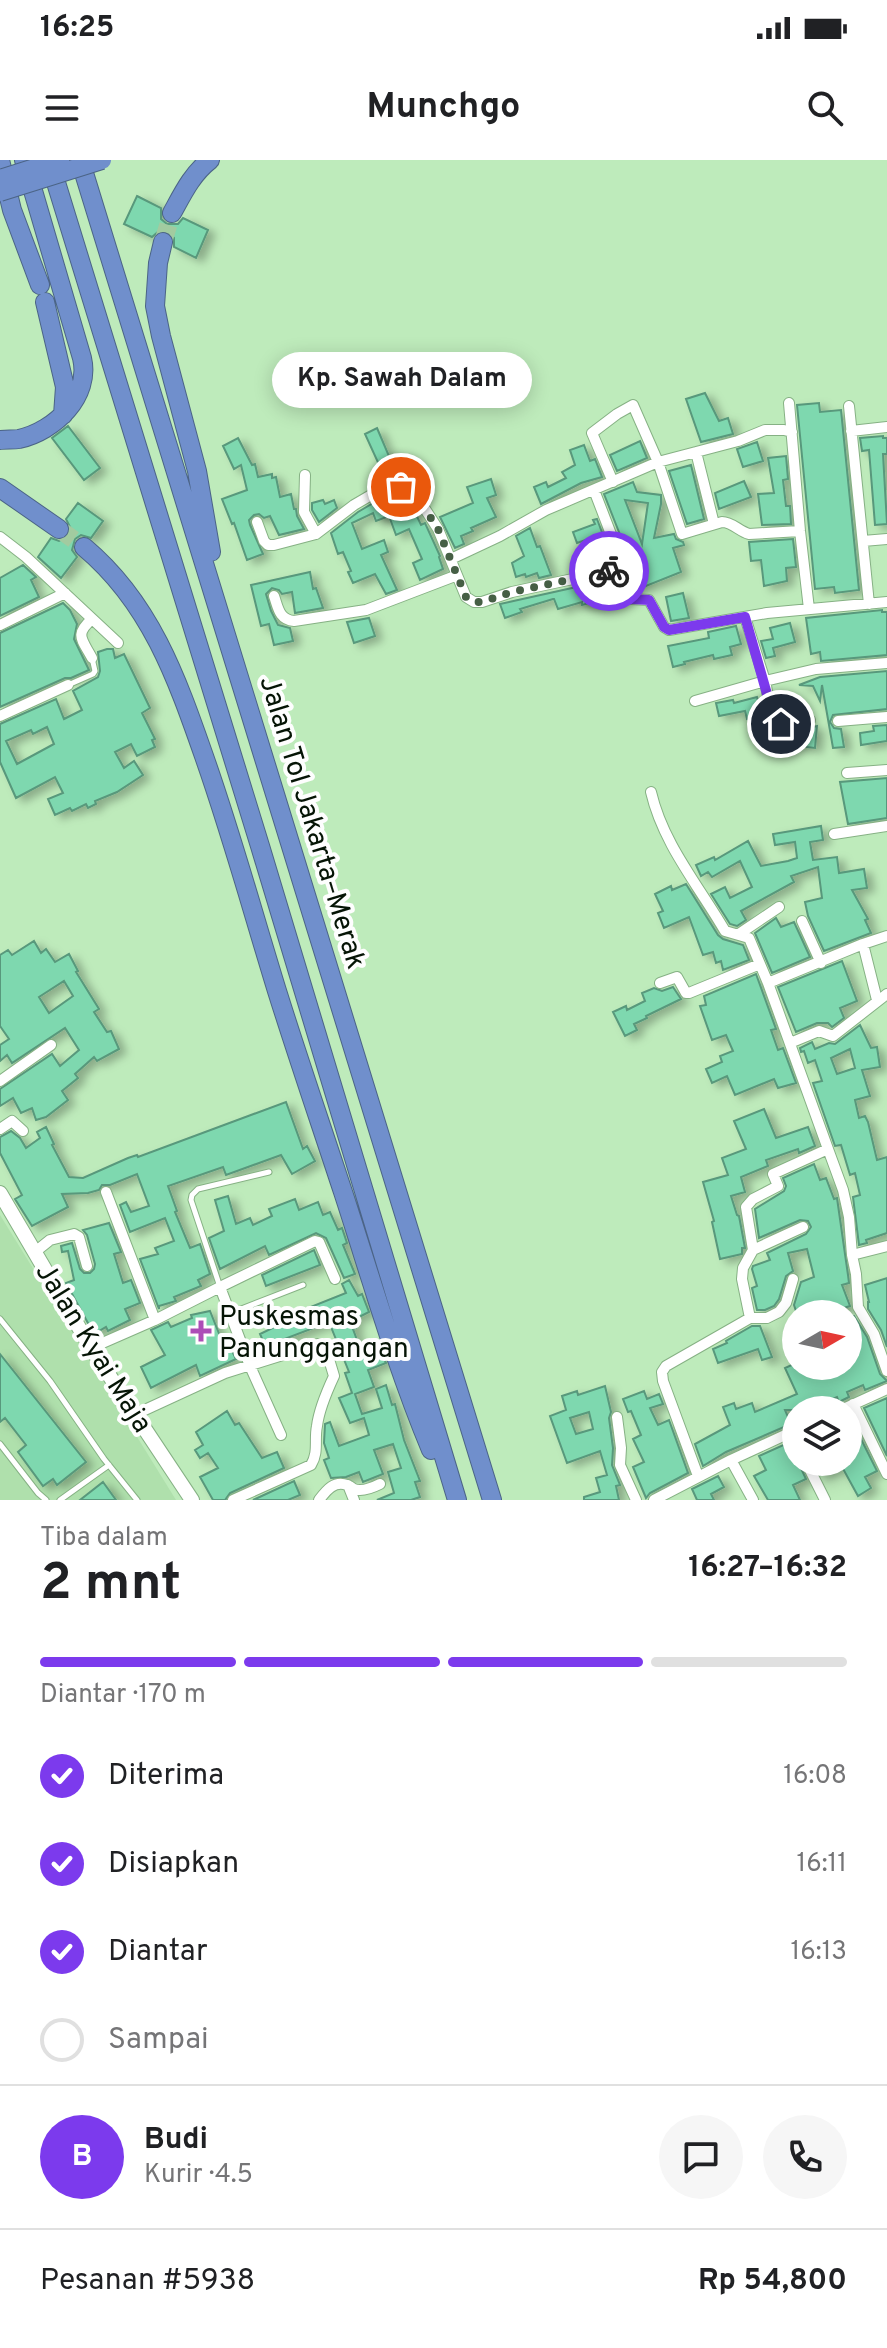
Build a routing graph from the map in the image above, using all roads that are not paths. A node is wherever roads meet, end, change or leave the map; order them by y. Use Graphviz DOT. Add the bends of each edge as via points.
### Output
graph roads {
  1 [pos="0,160"];
  2 [pos="24,160"];
  3 [pos="49,160"];
  4 [pos="60,160"];
  5 [pos="80,160"];
  6 [pos="102,160"];
  7 [pos="210,160"];
  8 [pos="0,179"];
  9 [pos="0,192"];
  10 [pos="172,213"];
  11 [pos="163,242"];
  12 [pos="789,403"];
  13 [pos="849,406"];
  14 [pos="63,415"];
  15 [pos="887,427"];
  16 [pos="851,431"];
  17 [pos="792,432"];
  18 [pos="0,440"];
  19 [pos="696,452"];
  20 [pos="658,462"];
  21 [pos="305,475"];
  22 [pos="613,482"];
  23 [pos="594,490"];
  24 [pos="3,494"];
  25 [pos="257,522"];
  26 [pos="714,524"];
  27 [pos="59,529"];
  28 [pos="800,531"];
  29 [pos="316,534"];
  30 [pos="0,537"];
  31 [pos="887,539"];
  32 [pos="863,541"];
  33 [pos="84,547"];
  34 [pos="451,559"];
  35 [pos="624,568"];
  36 [pos="455,576"];
  37 [pos="65,593"];
  38 [pos="274,596"];
  39 [pos="887,602"];
  40 [pos="869,604"];
  41 [pos="218,606"];
  42 [pos="809,609"];
  43 [pos="745,617"];
  44 [pos="92,619"];
  45 [pos="0,625"];
  46 [pos="118,643"];
  47 [pos="92,658"];
  48 [pos="887,663"];
  49 [pos="765,681"];
  50 [pos="68,685"];
  51 [pos="695,701"];
  52 [pos="0,716"];
  53 [pos="887,717"];
  54 [pos="810,720"];
  55 [pos="838,721"];
  56 [pos="887,770"];
  57 [pos="847,773"];
  58 [pos="651,792"];
  59 [pos="887,826"];
  60 [pos="834,834"];
  61 [pos="779,907"];
  62 [pos="802,921"];
  63 [pos="739,934"];
  64 [pos="887,936"];
  65 [pos="863,944"];
  66 [pos="821,963"];
  67 [pos="760,964"];
  68 [pos="660,983"];
  69 [pos="768,983"];
  70 [pos="882,997"];
  71 [pos="790,1043"];
  72 [pos="51,1045"];
  73 [pos="0,1081"];
  74 [pos="0,1129"];
  75 [pos="23,1131"];
  76 [pos="828,1149"];
  77 [pos="269,1172"];
  78 [pos="106,1192"];
  79 [pos="0,1193"];
  80 [pos="803,1227"];
  81 [pos="887,1246"];
  82 [pos="753,1250"];
  83 [pos="35,1252"];
  84 [pos="852,1255"];
  85 [pos="87,1266"];
  86 [pos="335,1279"];
  87 [pos="793,1279"];
  88 [pos="303,1285"];
  89 [pos="220,1287"];
  90 [pos="231,1314"];
  91 [pos="750,1318"];
  92 [pos="0,1319"];
  93 [pos="155,1320"];
  94 [pos="91,1348"];
  95 [pos="250,1366"];
  96 [pos="887,1371"];
  97 [pos="887,1389"];
  98 [pos="862,1400"];
  99 [pos="136,1414"];
  100 [pos="617,1417"];
  101 [pos="862,1423"];
  102 [pos="281,1435"];
  103 [pos="782,1439"];
  104 [pos="0,1444"];
  105 [pos="731,1460"];
  106 [pos="109,1465"];
  107 [pos="887,1474"];
  108 [pos="698,1476"];
  109 [pos="813,1476"];
  110 [pos="380,1484"];
  111 [pos="348,1485"];
  112 [pos="46,1500"];
  113 [pos="60,1500"];
  114 [pos="137,1500"];
  115 [pos="192,1500"];
  116 [pos="233,1500"];
  117 [pos="319,1500"];
  118 [pos="354,1500"];
  119 [pos="455,1500"];
  120 [pos="492,1500"];
  121 [pos="636,1500"];
  122 [pos="654,1500"];
  123 [pos="753,1500"];
  124 [pos="825,1500"];
  1 -- 14 [label="highway" via="65,387"];
  2 -- 14 [label="highway" via="84,367 81,388"];
  3 -- 119 [label="highway, Jalan Tol Jakarta–Merak"];
  4 -- 8 [label="highway, bridge"];
  5 -- 41 [label="highway, Jalan Tol Jakarta–Merak"];
  6 -- 9 [label="highway, bridge"];
  7 -- 10 [label="highway"];
  11 -- 41 [label="highway" via="155,306 197,471"];
  12 -- 17 [label="street"];
  13 -- 16 [label="street"];
  14 -- 18 [label="highway" via="19,439"];
  15 -- 16 [label="street"];
  16 -- 32 [label="street"];
  17 -- 19 [label="street" via="765,430"];
  17 -- 28 [label="street"];
  19 -- 20 [label="street"];
  19 -- 26 [label="street"];
  20 -- 22 [label="street"];
  20 -- 22 [label="street" via="633,405 592,433"];
  20 -- 26 [label="street" via="682,534"];
  21 -- 29 [label="street" via="304,512"];
  22 -- 23 [label="street"];
  23 -- 34 [label="street"];
  23 -- 35 [label="street"];
  24 -- 27 [label="highway"];
  25 -- 29 [label="street" via="268,545"];
  26 -- 28 [label="street" via="727,522 749,534"];
  28 -- 42 [label="street"];
  29 -- 34 [label="street" via="378,491 401,487 425,509"];
  30 -- 37 [label="street"];
  31 -- 32 [label="street"];
  32 -- 40 [label="street"];
  33 -- 119 [label="highway" via="115,576 166,654 221,805 376,1297 417,1417"];
  34 -- 36 [label="street"];
  35 -- 36 [label="street" via="482,602 466,597"];
  35 -- 43 [label="street" via="626,596 649,600 669,630"];
  36 -- 38 [label="street" via="366,610 294,621 285,619"];
  37 -- 44 [label="street"];
  37 -- 45 [label="street"];
  39 -- 40 [label="street"];
  40 -- 42 [label="street"];
  41 -- 120 [label="highway, Jalan Tol Jakarta–Merak"];
  42 -- 43 [label="street"];
  43 -- 49 [label="street"];
  44 -- 46 [label="street"];
  44 -- 47 [label="street" via="81,635"];
  47 -- 50 [label="lane" via="93,674"];
  48 -- 49 [label="street" via="816,669"];
  49 -- 51 [label="street"];
  49 -- 54 [label="street" via="777,722"];
  50 -- 52 [label="street"];
  53 -- 55 [label="street"];
  56 -- 57 [label="street"];
  58 -- 63 [label="street" via="676,853 725,931"];
  59 -- 60 [label="street"];
  61 -- 63 [label="street"];
  62 -- 66 [label="street"];
  63 -- 67 [label="street" via="749,938"];
  64 -- 65 [label="street"];
  65 -- 66 [label="street"];
  65 -- 70 [label="street"];
  66 -- 69 [label="street"];
  67 -- 68 [label="street" via="689,993 677,977"];
  67 -- 69 [label="street"];
  69 -- 71 [label="street"];
  70 -- 71 [label="street" via="833,1036 821,1031"];
  71 -- 76 [label="street"];
  72 -- 73 [label="street"];
  74 -- 75 [label="street" via="12,1121"];
  76 -- 82 [label="street" via="773,1174 778,1186 746,1207"];
  76 -- 84 [label="street" via="843,1190"];
  77 -- 89 [label="lane" via="198,1189 192,1195"];
  78 -- 93 [label="street"];
  79 -- 83 [label="main road, Jalan Kyai Maja"];
  80 -- 82 [label="street"];
  81 -- 84 [label="street"];
  82 -- 91 [label="street" via="742,1279"];
  83 -- 85 [label="street" via="50,1240 74,1234"];
  83 -- 94 [label="main road, Jalan Kyai Maja"];
  84 -- 96 [label="street" via="858,1307"];
  86 -- 89 [label="street" via="317,1241"];
  87 -- 91 [label="street" via="779,1312"];
  88 -- 90 [label="lane"];
  89 -- 90 [label="street"];
  89 -- 93 [label="street"];
  90 -- 95 [label="street"];
  91 -- 108 [label="street" via="662,1372"];
  92 -- 106 [label="lane"];
  93 -- 94 [label="street"];
  94 -- 99 [label="main road, Jalan Kyai Maja"];
  95 -- 99 [label="street"];
  95 -- 102 [label="street"];
  95 -- 116 [label="street" via="322,1344 334,1376 316,1428 317,1452 311,1465"];
  97 -- 98 [label="street"];
  99 -- 115 [label="main road, Jalan Kyai Maja"];
  100 -- 121 [label="street" via="620,1465"];
  101 -- 107 [label="street"];
  103 -- 105 [label="street"];
  104 -- 112 [label="lane"];
  105 -- 108 [label="street"];
  105 -- 123 [label="street"];
  106 -- 113 [label="lane"];
  106 -- 114 [label="lane"];
  108 -- 122 [label="street"];
  109 -- 124 [label="street"];
  110 -- 111 [label="street" via="364,1490"];
  111 -- 117 [label="street" via="329,1488"];
  111 -- 118 [label="street"];
}
